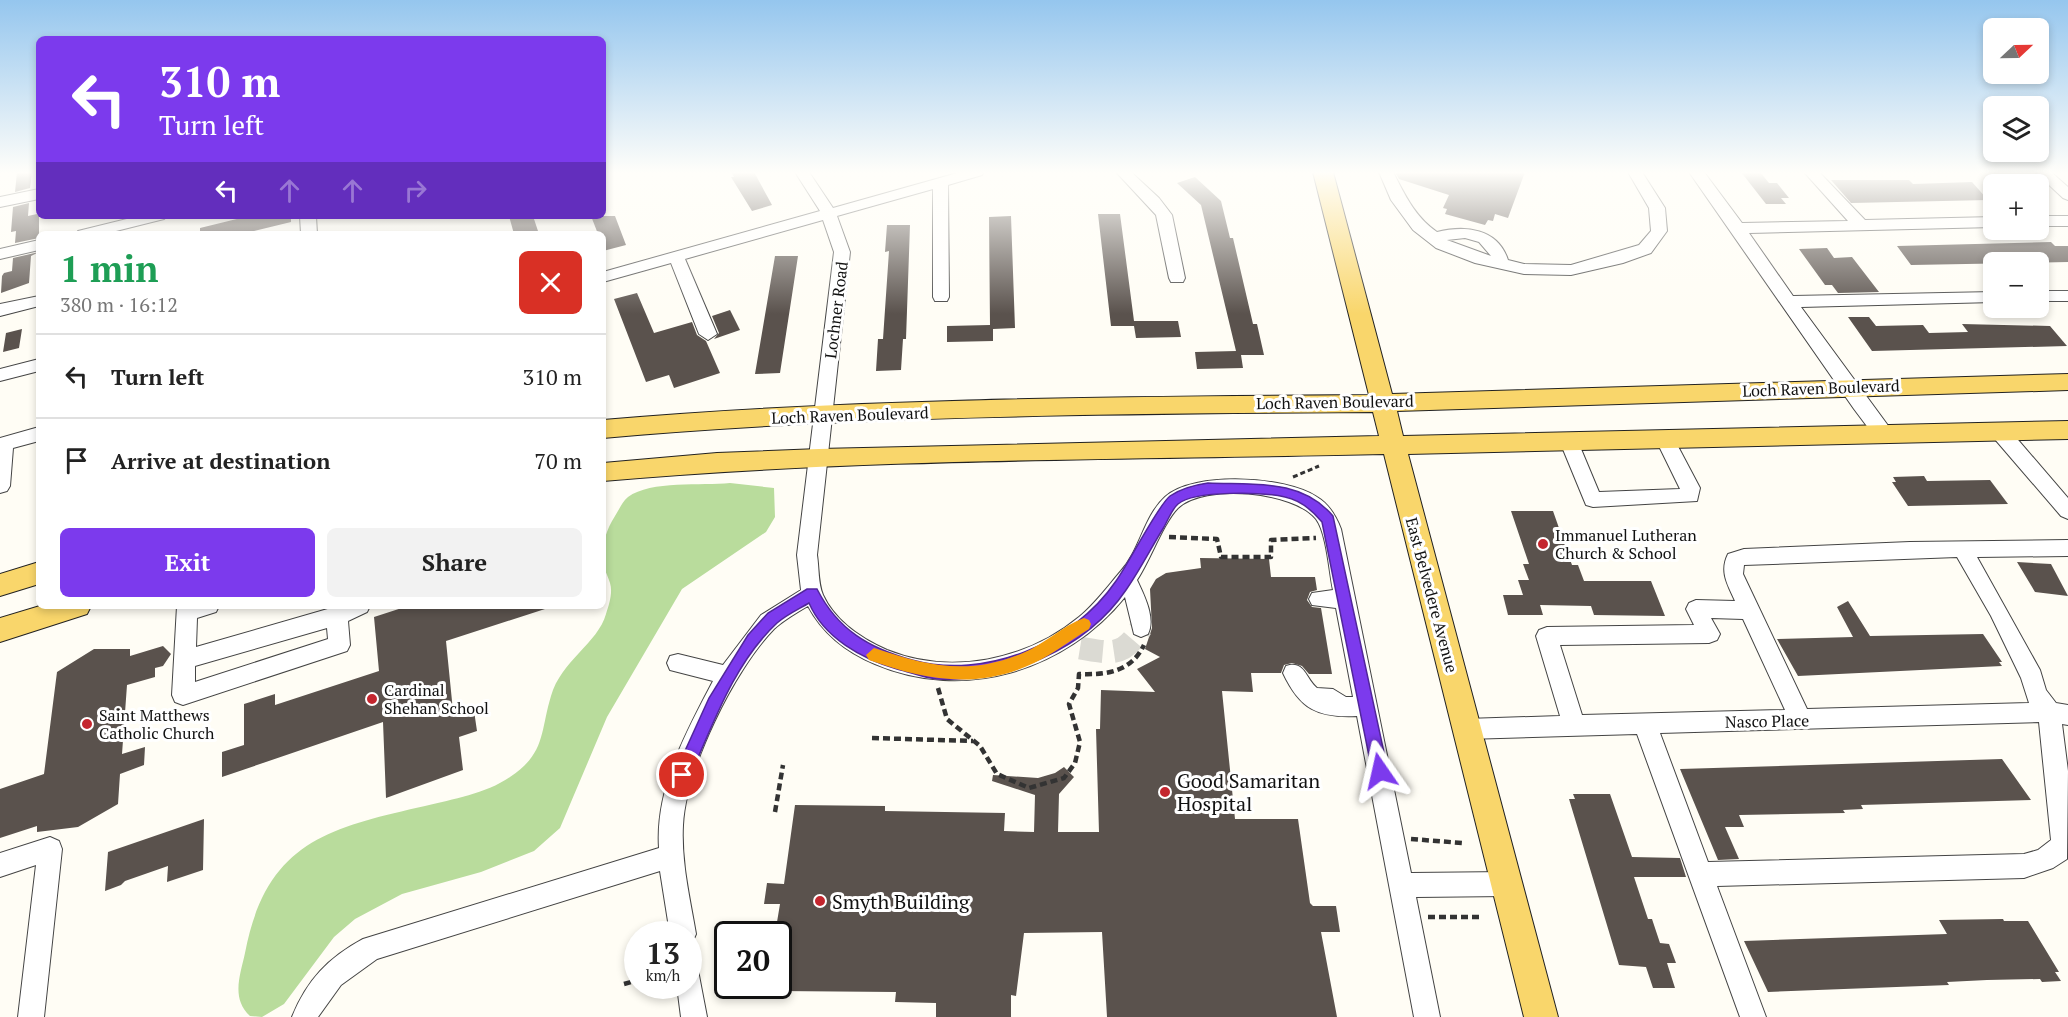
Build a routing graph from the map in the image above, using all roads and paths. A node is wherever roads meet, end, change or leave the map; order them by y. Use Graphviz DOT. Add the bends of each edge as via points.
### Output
graph roads {
  1 [pos="145,219"];
  2 [pos="809,219"];
  3 [pos="831,219"];
  4 [pos="941,219"];
  5 [pos="1165,219"];
  6 [pos="1336,219"];
  7 [pos="1414,219"];
  8 [pos="1658,219"];
  9 [pos="1731,219"];
  10 [pos="1856,219"];
  11 [pos="2068,221"];
  12 [pos="1983,222"];
  13 [pos="2049,222"];
  14 [pos="1861,225"];
  15 [pos="1737,228"];
  16 [pos="96,231"];
  17 [pos="36,246"];
  18 [pos="0,254"];
  19 [pos="676,256"];
  20 [pos="606,276"];
  21 [pos="1177,278"];
  22 [pos="2049,296"];
  23 [pos="2068,296"];
  24 [pos="941,297"];
  25 [pos="1983,297"];
  26 [pos="36,302"];
  27 [pos="1787,302"];
  28 [pos="0,310"];
  29 [pos="708,334"];
  30 [pos="36,367"];
  31 [pos="0,375"];
  32 [pos="2068,382"];
  33 [pos="1845,387"];
  34 [pos="1384,403"];
  35 [pos="823,417"];
  36 [pos="606,429"];
  37 [pos="2068,430"];
  38 [pos="2000,432"];
  39 [pos="36,435"];
  40 [pos="1885,436"];
  41 [pos="1665,440"];
  42 [pos="1569,442"];
  43 [pos="2,444"];
  44 [pos="1393,445"];
  45 [pos="819,458"];
  46 [pos="606,472"];
  47 [pos="0,486"];
  48 [pos="2068,511"];
  49 [pos="1172,526"];
  50 [pos="1167,537"];
  51 [pos="1314,538"];
  52 [pos="1164,544"];
  53 [pos="2068,548"];
  54 [pos="1962,549"];
  55 [pos="36,574"];
  56 [pos="1126,578"];
  57 [pos="0,585"];
  58 [pos="812,594"];
  59 [pos="1319,599"];
  60 [pos="1345,599"];
  61 [pos="67,609"];
  62 [pos="186,609"];
  63 [pos="353,609"];
  64 [pos="1751,610"];
  65 [pos="337,616"];
  66 [pos="0,630"];
  67 [pos="1143,634"];
  68 [pos="184,660"];
  69 [pos="678,663"];
  70 [pos="1294,674"];
  71 [pos="729,676"];
  72 [pos="937,685"];
  73 [pos="1367,706"];
  74 [pos="2058,713"];
  75 [pos="1801,721"];
  76 [pos="1645,724"];
  77 [pos="1574,726"];
  78 [pos="1466,729"];
  79 [pos="872,738"];
  80 [pos="974,741"];
  81 [pos="783,765"];
  82 [pos="775,812"];
  83 [pos="1407,839"];
  84 [pos="1462,843"];
  85 [pos="671,856"];
  86 [pos="0,865"];
  87 [pos="1700,874"];
  88 [pos="1507,884"];
  89 [pos="1403,885"];
  90 [pos="1409,917"];
  91 [pos="1481,917"];
  92 [pos="681,921"];
  93 [pos="691,999"];
  94 [pos="31,1017"];
  95 [pos="305,1017"];
  96 [pos="694,1017"];
  97 [pos="1427,1017"];
  98 [pos="1541,1017"];
  99 [pos="1753,1017"];
  1 -- 16 [label="street"];
  2 -- 19 [label="street"];
  3 -- 35 [label="street, Lochner Road" via="842,252"];
  4 -- 24 [label="street"];
  5 -- 21 [label="street"];
  6 -- 34 [label="main road, East Belvedere Avenue"];
  7 -- 8 [label="street" via="1434,238 1454,232 1487,239 1499,252 1501,264 1524,269 1571,270 1644,249 1659,231"];
  9 -- 15 [label="street"];
  10 -- 14 [label="street"];
  11 -- 13 [label="street"];
  12 -- 14 [label="street"];
  14 -- 15 [label="street"];
  15 -- 27 [label="street"];
  17 -- 18 [label="street"];
  19 -- 20 [label="street"];
  19 -- 29 [label="street"];
  22 -- 23 [label="street"];
  25 -- 27 [label="street"];
  26 -- 28 [label="street"];
  27 -- 33 [label="street"];
  30 -- 31 [label="street"];
  32 -- 33 [label="main road, Loch Raven Boulevard"];
  33 -- 34 [label="main road, Loch Raven Boulevard"];
  33 -- 40 [label="street"];
  34 -- 35 [label="main road, Loch Raven Boulevard" via="1132,405"];
  34 -- 44 [label="main road, East Belvedere Avenue"];
  35 -- 36 [label="main road, Loch Raven Boulevard" via="703,420"];
  35 -- 45 [label="street, Lochner Road"];
  37 -- 38 [label="main road"];
  38 -- 40 [label="main road"];
  38 -- 48 [label="street"];
  39 -- 43 [label="street"];
  40 -- 41 [label="main road"];
  41 -- 42 [label="main road"];
  41 -- 42 [label="street" via="1690,488 1690,496 1593,500"];
  42 -- 44 [label="main road"];
  43 -- 47 [label="street"];
  44 -- 45 [label="main road"];
  44 -- 78 [label="main road, East Belvedere Avenue"];
  45 -- 46 [label="main road"];
  45 -- 58 [label="street, Lochner Road" via="807,555"];
  49 -- 50 [label="path"];
  50 -- 51 [label="path" via="1213,538 1219,543 1221,556 1261,557 1271,557 1269,543 1275,539"];
  50 -- 52 [label="path"];
  53 -- 54 [label="street"];
  54 -- 64 [label="street" via="1744,557 1736,560 1733,574"];
  54 -- 74 [label="street" via="1998,610 2032,677 2036,694"];
  55 -- 57 [label="main road"];
  56 -- 58 [label="street" via="1071,644 1000,668 970,673 923,671 859,647 828,621"];
  56 -- 60 [label="street" via="1178,497 1200,489 1275,490 1297,495 1323,513 1331,529"];
  56 -- 67 [label="street" via="1136,599"];
  58 -- 71 [label="street" via="763,627"];
  59 -- 60 [label="street"];
  60 -- 73 [label="street"];
  61 -- 66 [label="main road"];
  62 -- 68 [label="street"];
  63 -- 65 [label="street"];
  64 -- 75 [label="street"];
  64 -- 77 [label="street" via="1696,609 1709,634 1547,636"];
  65 -- 68 [label="street"];
  65 -- 68 [label="street" via="339,645 183,695"];
  67 -- 80 [label="path" via="1135,662 1102,675 1079,674 1078,688 1069,704 1080,742 1079,753 1064,778 1041,787 1017,785 997,774"];
  69 -- 71 [label="street"];
  70 -- 73 [label="street" via="1312,698"];
  71 -- 85 [label="street" via="698,735 678,787 672,811"];
  72 -- 80 [label="path" via="947,719"];
  73 -- 89 [label="street"];
  74 -- 75 [label="street, Nasco Place"];
  74 -- 87 [label="street" via="2063,843 2058,852 2044,860 2024,866"];
  75 -- 76 [label="street, Nasco Place"];
  76 -- 77 [label="street, Nasco Place"];
  76 -- 87 [label="street"];
  77 -- 78 [label="street, Nasco Place"];
  78 -- 88 [label="main road, East Belvedere Avenue"];
  79 -- 80 [label="path"];
  81 -- 82 [label="path"];
  83 -- 84 [label="path"];
  85 -- 92 [label="street"];
  85 -- 95 [label="street" via="372,948 326,980"];
  86 -- 94 [label="street" via="50,849"];
  87 -- 99 [label="street"];
  88 -- 89 [label="street"];
  88 -- 98 [label="main road, East Belvedere Avenue"];
  89 -- 90 [label="street"];
  90 -- 91 [label="path"];
  90 -- 97 [label="street"];
  93 -- 96 [label="street"];
}
